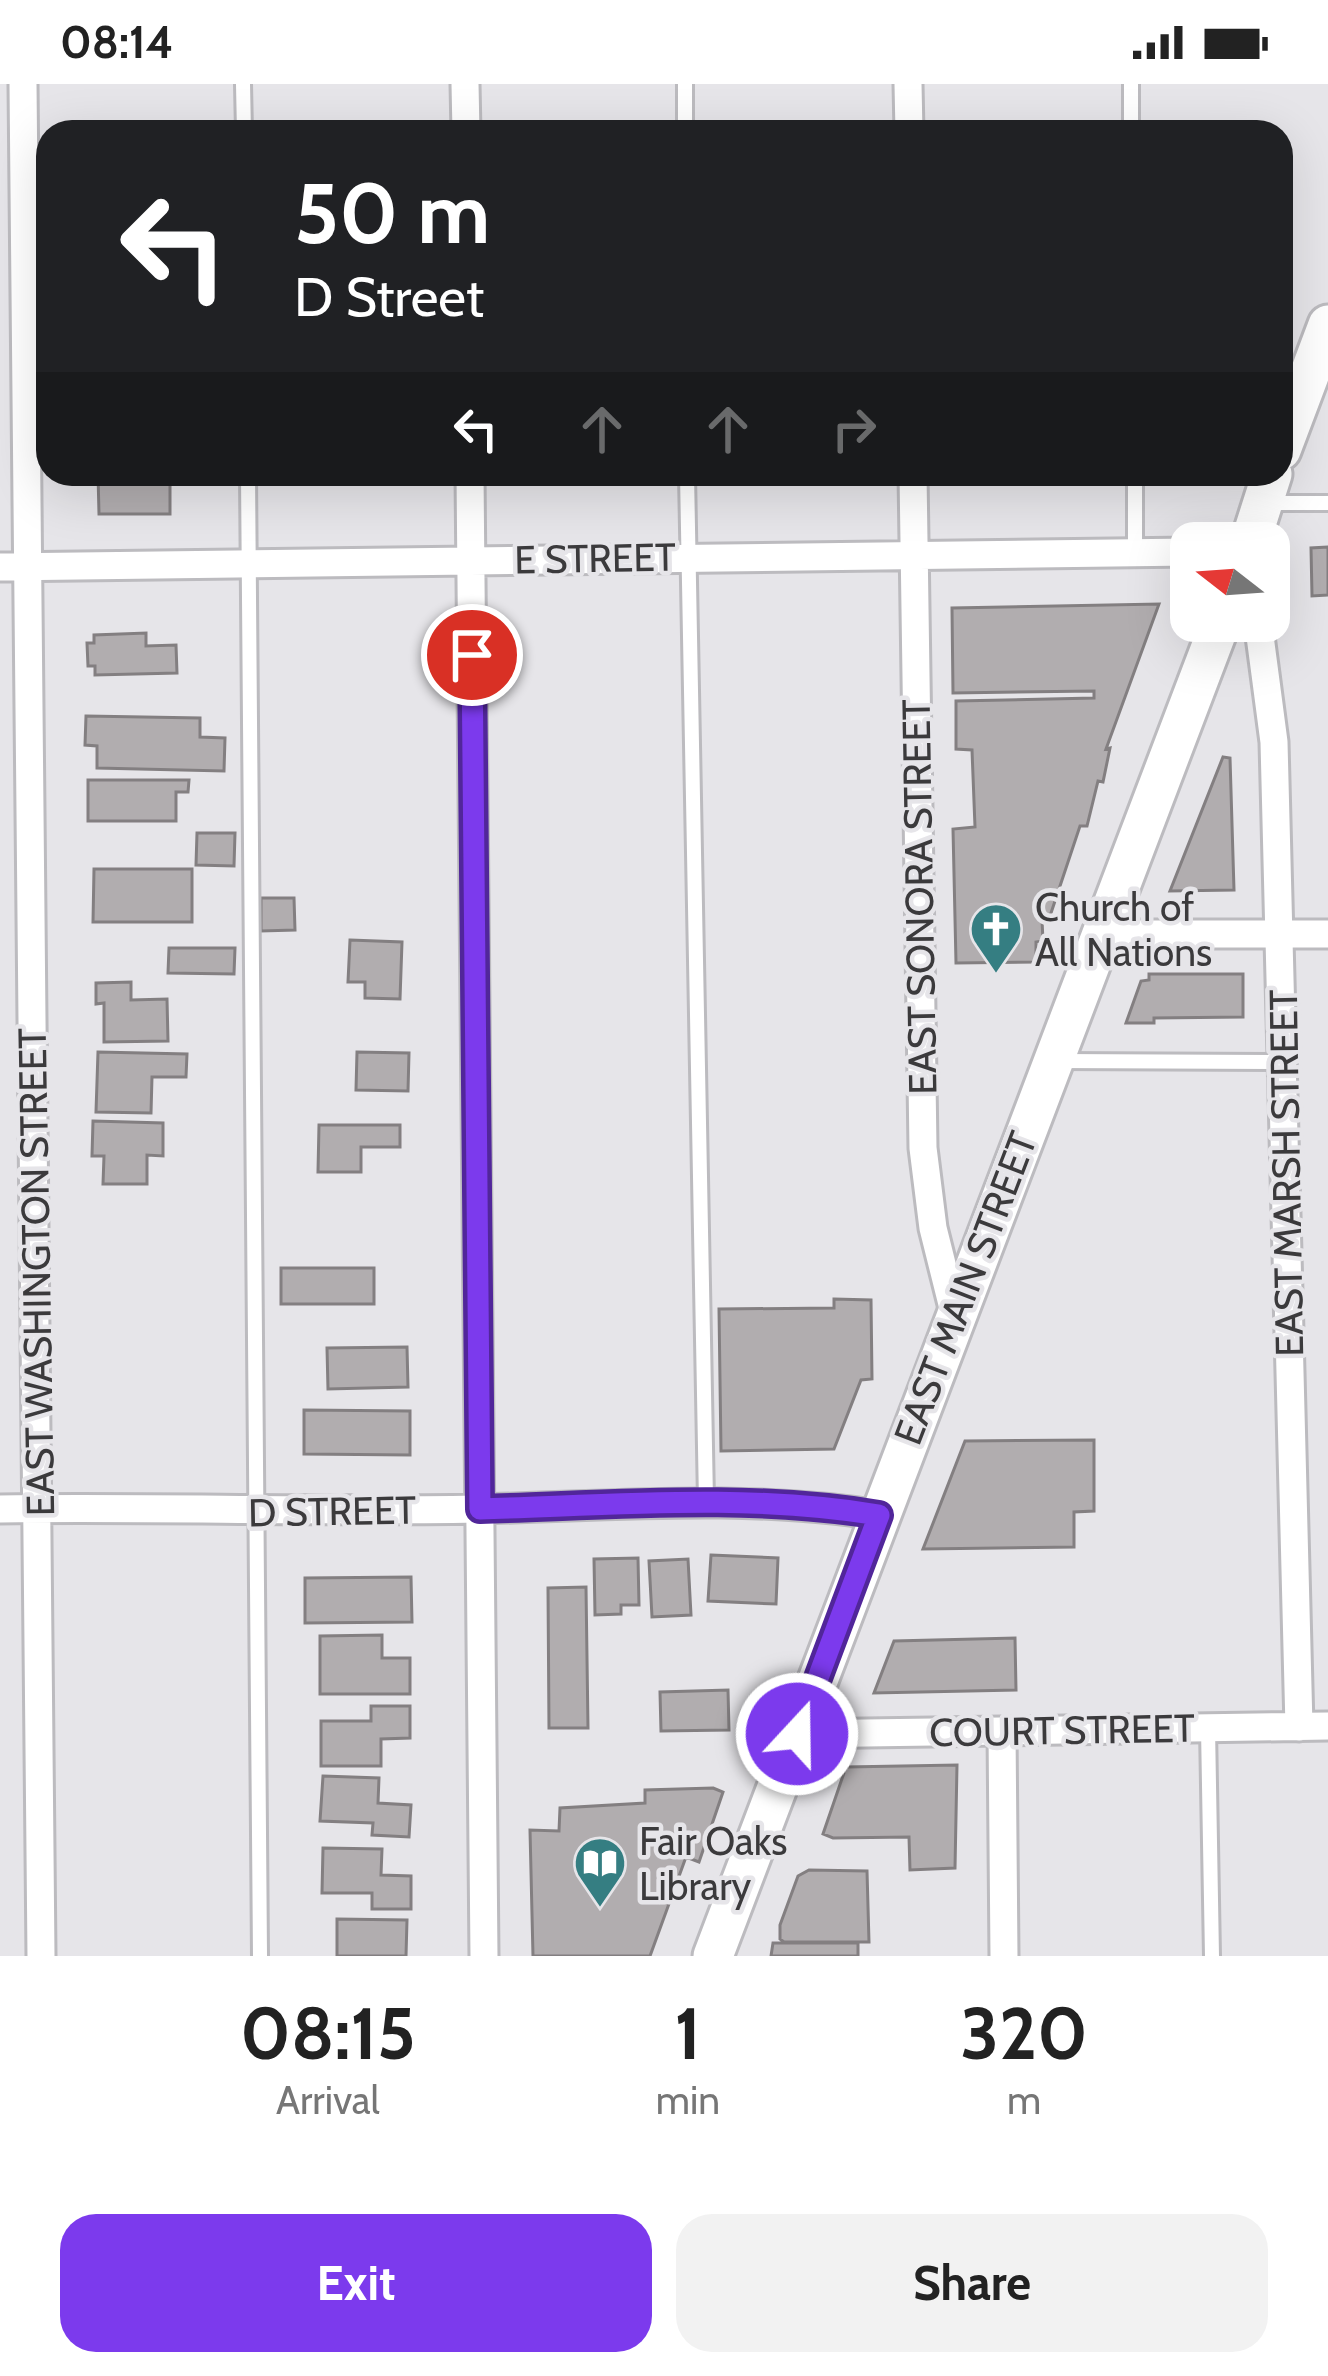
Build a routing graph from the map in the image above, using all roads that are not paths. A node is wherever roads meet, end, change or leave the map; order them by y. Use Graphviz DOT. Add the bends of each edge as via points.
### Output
graph roads {
  1 [pos="23,84"];
  2 [pos="243,84"];
  3 [pos="465,84"];
  4 [pos="685,84"];
  5 [pos="908,84"];
  6 [pos="1131,84"];
  7 [pos="244,120"];
  8 [pos="466,120"];
  9 [pos="685,120"];
  10 [pos="909,120"];
  11 [pos="1131,120"];
  12 [pos="1328,325"];
  13 [pos="1293,418"];
  14 [pos="248,486"];
  15 [pos="470,486"];
  16 [pos="687,486"];
  17 [pos="913,486"];
  18 [pos="1135,486"];
  19 [pos="1267,489"];
  20 [pos="1328,503"];
  21 [pos="1257,522"];
  22 [pos="1135,552"];
  23 [pos="1170,552"];
  24 [pos="914,555"];
  25 [pos="687,557"];
  26 [pos="471,560"];
  27 [pos="250,563"];
  28 [pos="0,567"];
  29 [pos="29,567"];
  30 [pos="1213,642"];
  31 [pos="1261,642"];
  32 [pos="1099,934"];
  33 [pos="1280,934"];
  34 [pos="1328,934"];
  35 [pos="1051,1061"];
  36 [pos="1284,1062"];
  37 [pos="955,1316"];
  38 [pos="706,1501"];
  39 [pos="0,1509"];
  40 [pos="38,1509"];
  41 [pos="480,1509"];
  42 [pos="255,1512"];
  43 [pos="879,1515"];
  44 [pos="1328,1726"];
  45 [pos="1299,1727"];
  46 [pos="1208,1728"];
  47 [pos="1002,1731"];
  48 [pos="797,1734"];
  49 [pos="41,1956"];
  50 [pos="260,1956"];
  51 [pos="484,1956"];
  52 [pos="713,1956"];
  53 [pos="1004,1956"];
  54 [pos="1212,1956"];
  1 -- 29 [label="street, EAST WASHINGTON STREET"];
  2 -- 7 [label="lane"];
  3 -- 8 [label="street"];
  4 -- 9 [label="lane"];
  5 -- 10 [label="street"];
  6 -- 11 [label="lane"];
  12 -- 13 [label="main road"];
  14 -- 27 [label="lane"];
  15 -- 26 [label="street"];
  16 -- 25 [label="lane"];
  17 -- 24 [label="street, EAST SONORA STREET"];
  18 -- 22 [label="lane"];
  19 -- 20 [label="lane"];
  19 -- 21 [label="main road"];
  22 -- 23 [label="street, E STREET"];
  22 -- 24 [label="street, E STREET"];
  24 -- 25 [label="street, E STREET"];
  24 -- 37 [label="street, EAST SONORA STREET" via="923,1148"];
  25 -- 26 [label="street, E STREET"];
  25 -- 38 [label="lane"];
  26 -- 27 [label="street, E STREET"];
  26 -- 41 [label="street"];
  27 -- 29 [label="street, E STREET"];
  27 -- 42 [label="lane"];
  28 -- 29 [label="street, E STREET"];
  29 -- 40 [label="street, EAST WASHINGTON STREET"];
  30 -- 32 [label="main road, EAST MAIN STREET"];
  31 -- 33 [label="street, EAST MARSH STREET" via="1274,742"];
  32 -- 33 [label="street"];
  32 -- 35 [label="main road, EAST MAIN STREET"];
  33 -- 34 [label="street"];
  33 -- 36 [label="street, EAST MARSH STREET"];
  35 -- 36 [label="lane"];
  35 -- 37 [label="main road, EAST MAIN STREET"];
  36 -- 45 [label="street, EAST MARSH STREET"];
  37 -- 43 [label="main road, EAST MAIN STREET"];
  38 -- 41 [label="street, D STREET"];
  38 -- 43 [label="street, D STREET"];
  39 -- 40 [label="street, D STREET"];
  40 -- 42 [label="street, D STREET"];
  40 -- 49 [label="street, EAST WASHINGTON STREET"];
  41 -- 42 [label="street, D STREET"];
  41 -- 51 [label="street"];
  42 -- 50 [label="lane"];
  43 -- 48 [label="main road, EAST MAIN STREET"];
  44 -- 45 [label="street, COURT STREET"];
  45 -- 46 [label="street, COURT STREET"];
  46 -- 47 [label="street, COURT STREET"];
  46 -- 54 [label="lane"];
  47 -- 48 [label="street, COURT STREET"];
  47 -- 53 [label="street"];
  48 -- 52 [label="main road, EAST MAIN STREET"];
}
